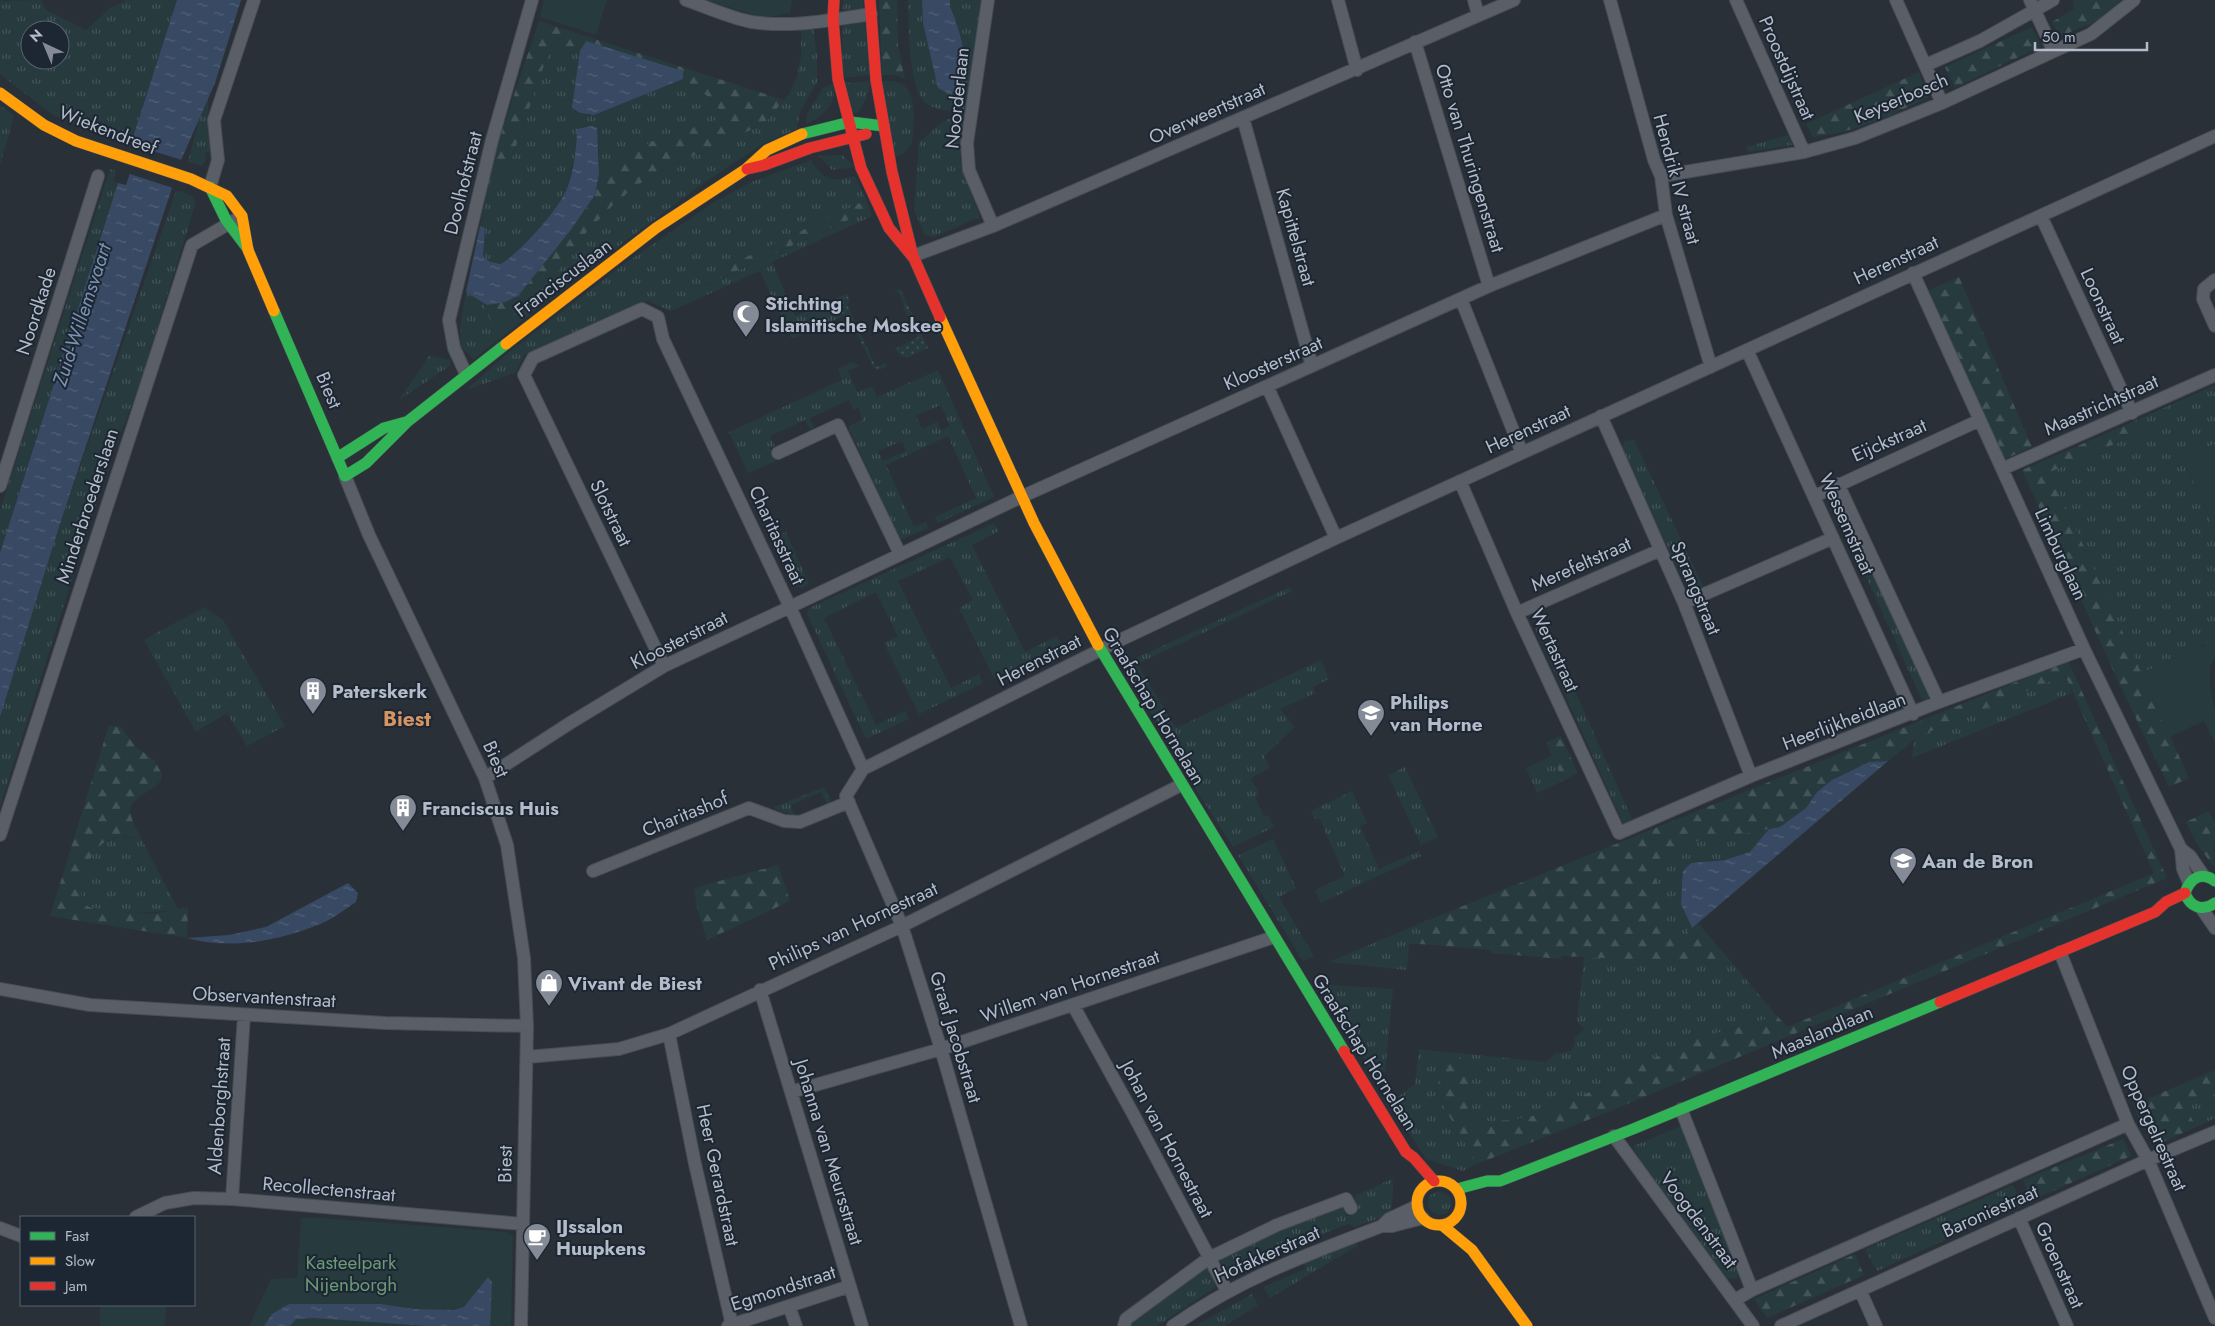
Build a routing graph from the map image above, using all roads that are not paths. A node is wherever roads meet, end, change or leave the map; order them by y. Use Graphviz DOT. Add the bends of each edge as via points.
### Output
graph roads {
  1 [pos="254,0"];
  2 [pos="532,0"];
  3 [pos="686,0"];
  4 [pos="834,0"];
  5 [pos="870,0"];
  6 [pos="988,0"];
  7 [pos="1338,0"];
  8 [pos="1474,0"];
  9 [pos="1514,0"];
  10 [pos="1610,0"];
  11 [pos="1736,0"];
  12 [pos="1896,0"];
  13 [pos="2053,0"];
  14 [pos="2134,0"];
  15 [pos="2032,5"];
  16 [pos="871,14"];
  17 [pos="1478,15"];
  18 [pos="833,20"];
  19 [pos="1415,42"];
  20 [pos="2053,50"];
  21 [pos="1926,65"];
  22 [pos="1357,70"];
  23 [pos="0,93"];
  24 [pos="1942,103"];
  25 [pos="1243,118"];
  26 [pos="850,122"];
  27 [pos="884,126"];
  28 [pos="2215,136"];
  29 [pos="855,139"];
  30 [pos="1804,152"];
  31 [pos="746,169"];
  32 [pos="98,176"];
  33 [pos="1661,176"];
  34 [pos="210,187"];
  35 [pos="1666,215"];
  36 [pos="242,216"];
  37 [pos="2041,216"];
  38 [pos="228,224"];
  39 [pos="993,226"];
  40 [pos="248,250"];
  41 [pos="913,256"];
  42 [pos="1913,273"];
  43 [pos="2215,280"];
  44 [pos="1489,286"];
  45 [pos="1461,299"];
  46 [pos="2215,326"];
  47 [pos="1747,350"];
  48 [pos="1312,366"];
  49 [pos="1711,367"];
  50 [pos="466,374"];
  51 [pos="524,375"];
  52 [pos="2215,375"];
  53 [pos="1267,386"];
  54 [pos="2132,413"];
  55 [pos="1601,416"];
  56 [pos="1980,420"];
  57 [pos="407,422"];
  58 [pos="778,453"];
  59 [pos="1522,453"];
  60 [pos="337,458"];
  61 [pos="2002,469"];
  62 [pos="345,476"];
  63 [pos="1460,481"];
  64 [pos="1838,484"];
  65 [pos="0,486"];
  66 [pos="1814,496"];
  67 [pos="1021,498"];
  68 [pos="1336,538"];
  69 [pos="1833,538"];
  70 [pos="1660,550"];
  71 [pos="900,554"];
  72 [pos="1684,603"];
  73 [pos="790,606"];
  74 [pos="1517,613"];
  75 [pos="2084,649"];
  76 [pos="1100,650"];
  77 [pos="664,666"];
  78 [pos="1939,702"];
  79 [pos="1913,714"];
  80 [pos="863,769"];
  81 [pos="1751,776"];
  82 [pos="485,778"];
  83 [pos="1181,785"];
  84 [pos="848,802"];
  85 [pos="1618,833"];
  86 [pos="0,835"];
  87 [pos="2181,849"];
  88 [pos="593,871"];
  89 [pos="2209,878"];
  90 [pos="2187,888"];
  91 [pos="2207,905"];
  92 [pos="2155,912"];
  93 [pos="902,926"];
  94 [pos="2215,928"];
  95 [pos="1274,937"];
  96 [pos="2060,952"];
  97 [pos="0,989"];
  98 [pos="760,990"];
  99 [pos="1073,1005"];
  100 [pos="244,1015"];
  101 [pos="527,1026"];
  102 [pos="668,1034"];
  103 [pos="942,1049"];
  104 [pos="527,1057"];
  105 [pos="791,1092"];
  106 [pos="1681,1109"];
  107 [pos="2128,1124"];
  108 [pos="2215,1132"];
  109 [pos="1614,1136"];
  110 [pos="1406,1152"];
  111 [pos="2148,1160"];
  112 [pos="1500,1180"];
  113 [pos="1434,1181"];
  114 [pos="1421,1189"];
  115 [pos="1457,1190"];
  116 [pos="232,1199"];
  117 [pos="1461,1203"];
  118 [pos="1351,1208"];
  119 [pos="1420,1212"];
  120 [pos="138,1216"];
  121 [pos="1455,1217"];
  122 [pos="2019,1218"];
  123 [pos="523,1224"];
  124 [pos="1442,1225"];
  125 [pos="0,1228"];
  126 [pos="20,1236"];
  127 [pos="1472,1250"];
  128 [pos="1209,1258"];
  129 [pos="850,1286"];
  130 [pos="1752,1290"];
  131 [pos="1860,1290"];
  132 [pos="1227,1291"];
  133 [pos="1735,1300"];
  134 [pos="788,1306"];
  135 [pos="2215,1318"];
  136 [pos="730,1325"];
  137 [pos="521,1326"];
  138 [pos="796,1326"];
  139 [pos="862,1326"];
  140 [pos="1021,1326"];
  141 [pos="1124,1326"];
  142 [pos="1173,1326"];
  143 [pos="1527,1326"];
  144 [pos="1754,1326"];
  145 [pos="1780,1326"];
  146 [pos="1876,1326"];
  147 [pos="2067,1326"];
  1 -- 34 [label="street" via="214,120 218,160"];
  2 -- 50 [label="street, Doolhofstraat" via="492,140 449,320 454,348"];
  3 -- 18 [label="street" via="750,22 778,25"];
  4 -- 18 [label="street, Graafschap Hornelaan"];
  5 -- 16 [label="street, Graafschap Hornelaan"];
  6 -- 39 [label="street, Noorderlaan" via="968,143 969,170"];
  7 -- 22 [label="street"];
  8 -- 17 [label="street"];
  9 -- 17 [label="street, Overweertstraat"];
  10 -- 33 [label="street, Hendrik IV straat"];
  11 -- 30 [label="street, Proostdijstraat"];
  12 -- 21 [label="street"];
  13 -- 15 [label="street, Keyserbosch"];
  14 -- 20 [label="street, Keyserbosch" via="2091,34"];
  15 -- 20 [label="street"];
  15 -- 21 [label="street, Keyserbosch" via="1980,41"];
  16 -- 18 [label="street"];
  16 -- 27 [label="street, Graafschap Hornelaan"];
  17 -- 19 [label="street, Overweertstraat"];
  18 -- 26 [label="street, Graafschap Hornelaan" via="838,79"];
  19 -- 22 [label="street, Overweertstraat"];
  19 -- 44 [label="street, Otto van Thuringenstraat"];
  20 -- 24 [label="street, Keyserbosch"];
  21 -- 24 [label="street"];
  22 -- 25 [label="street, Overweertstraat"];
  23 -- 34 [label="street, Wiekendreef" via="44,125 78,142"];
  24 -- 30 [label="street, Keyserbosch" via="1854,138"];
  25 -- 39 [label="street, Overweertstraat"];
  25 -- 48 [label="street, Kapittelstraat"];
  26 -- 27 [label="street, Franciscuslaan"];
  26 -- 29 [label="street, Graafschap Hornelaan"];
  26 -- 31 [label="street, Franciscuslaan" via="804,133 767,150"];
  27 -- 29 [label="street, Franciscuslaan"];
  27 -- 41 [label="street, Graafschap Hornelaan"];
  28 -- 37 [label="street, Herenstraat"];
  29 -- 31 [label="street, Franciscuslaan" via="810,148 768,166"];
  29 -- 41 [label="street, Graafschap Hornelaan" via="861,168 879,209 889,228"];
  30 -- 33 [label="street, Keyserbosch"];
  31 -- 50 [label="street, Franciscuslaan" via="656,228"];
  32 -- 65 [label="street, Noordkade"];
  33 -- 35 [label="street, Hendrik IV straat"];
  34 -- 36 [label="street, Biest" via="227,196"];
  34 -- 38 [label="street, Biest"];
  35 -- 44 [label="street, Kloosterstraat"];
  35 -- 49 [label="street, Hendrik IV straat"];
  36 -- 38 [label="street, Minderbroederslaan"];
  36 -- 40 [label="street, Biest"];
  37 -- 42 [label="street, Herenstraat"];
  37 -- 54 [label="street, Loonstraat"];
  38 -- 40 [label="street, Biest"];
  38 -- 86 [label="street, Minderbroederslaan" via="192,245"];
  39 -- 41 [label="street, Overweertstraat"];
  40 -- 60 [label="street, Biest"];
  41 -- 67 [label="street, Graafschap Hornelaan"];
  42 -- 47 [label="street, Herenstraat"];
  42 -- 56 [label="street, Limburglaan"];
  43 -- 46 [label="street" via="2204,289 2203,299"];
  44 -- 45 [label="street, Kloosterstraat"];
  45 -- 48 [label="street, Kloosterstraat"];
  45 -- 59 [label="street"];
  47 -- 49 [label="street, Herenstraat"];
  47 -- 66 [label="street, Wessemstraat"];
  48 -- 53 [label="street, Kloosterstraat"];
  49 -- 55 [label="street, Herenstraat"];
  50 -- 57 [label="street, Franciscuslaan"];
  51 -- 73 [label="street, Charitasstraat" via="533,358 642,309 658,316 663,340"];
  51 -- 77 [label="street, Slotstraat"];
  52 -- 54 [label="street, Maastrichtstraat"];
  53 -- 67 [label="street, Kloosterstraat"];
  53 -- 68 [label="street"];
  54 -- 61 [label="street, Maastrichtstraat"];
  55 -- 59 [label="street, Herenstraat"];
  55 -- 70 [label="street, Sprangstraat"];
  56 -- 61 [label="street, Limburglaan"];
  56 -- 64 [label="street, Eijckstraat"];
  57 -- 60 [label="street, Franciscuslaan" via="384,428"];
  57 -- 62 [label="street, Franciscuslaan" via="366,463"];
  58 -- 71 [label="street" via="838,425"];
  59 -- 63 [label="street, Herenstraat"];
  60 -- 62 [label="street, Biest"];
  61 -- 75 [label="street, Limburglaan"];
  62 -- 82 [label="street, Biest" via="369,535"];
  63 -- 68 [label="street, Herenstraat"];
  63 -- 74 [label="street, Wertastraat"];
  64 -- 66 [label="street, Eijckstraat"];
  64 -- 78 [label="street, Wessemstraat"];
  66 -- 69 [label="street, Wessemstraat"];
  67 -- 71 [label="street, Kloosterstraat"];
  67 -- 76 [label="street, Graafschap Hornelaan"];
  68 -- 76 [label="street, Herenstraat"];
  69 -- 72 [label="street"];
  69 -- 79 [label="street, Wessemstraat"];
  70 -- 72 [label="street, Sprangstraat"];
  70 -- 74 [label="street, Merefeltstraat"];
  71 -- 73 [label="street, Kloosterstraat"];
  72 -- 81 [label="street, Sprangstraat"];
  73 -- 77 [label="street, Kloosterstraat"];
  73 -- 80 [label="street, Charitasstraat"];
  74 -- 85 [label="street, Wertastraat"];
  75 -- 78 [label="street, Heerlijkheidlaan"];
  75 -- 87 [label="street, Limburglaan"];
  76 -- 80 [label="street, Herenstraat"];
  76 -- 83 [label="street, Graafschap Hornelaan"];
  77 -- 82 [label="street, Kloosterstraat"];
  78 -- 79 [label="street, Heerlijkheidlaan"];
  79 -- 81 [label="street, Heerlijkheidlaan"];
  80 -- 84 [label="street" via="846,796"];
  81 -- 85 [label="street, Heerlijkheidlaan"];
  82 -- 101 [label="street, Biest" via="507,845 524,958"];
  83 -- 93 [label="street, Philips van Hornestraat"];
  83 -- 95 [label="street, Graafschap Hornelaan"];
  84 -- 88 [label="street, Charitashof" via="800,822 784,821 749,808"];
  84 -- 93 [label="street, Graaf Jacobstraat"];
  87 -- 89 [label="street, Limburglaan"];
  87 -- 90 [label="street, Limburglaan"];
  89 -- 90 [label="street, Maaslandlaan" via="2195,877"];
  90 -- 91 [label="street"];
  90 -- 92 [label="street, Maaslandlaan"];
  91 -- 92 [label="street, Maaslandlaan"];
  91 -- 94 [label="street"];
  92 -- 96 [label="street, Maaslandlaan"];
  93 -- 98 [label="street, Philips van Hornestraat"];
  93 -- 103 [label="street, Graaf Jacobstraat"];
  95 -- 99 [label="street, Willem van Hornestraat"];
  95 -- 110 [label="street, Graafschap Hornelaan"];
  96 -- 106 [label="street, Maaslandlaan"];
  96 -- 107 [label="street, Oppergelrestraat"];
  97 -- 100 [label="street, Observantenstraat" via="90,1006"];
  98 -- 102 [label="street, Philips van Hornestraat"];
  98 -- 105 [label="street, Johanna van Meursstraat"];
  99 -- 103 [label="street, Willem van Hornestraat"];
  99 -- 128 [label="street, Johan van Hornestraat"];
  100 -- 101 [label="street, Observantenstraat" via="385,1023"];
  100 -- 116 [label="street, Aldenborghstraat"];
  101 -- 104 [label="street, Biest"];
  102 -- 104 [label="street, Philips van Hornestraat" via="619,1049"];
  102 -- 136 [label="street, Heer Gerardstraat"];
  103 -- 105 [label="street, Willem van Hornestraat"];
  103 -- 140 [label="street, Graaf Jacobstraat"];
  104 -- 123 [label="street, Biest"];
  105 -- 129 [label="street, Johanna van Meursstraat"];
  106 -- 109 [label="street, Maaslandlaan"];
  106 -- 130 [label="street, Voogdenstraat"];
  107 -- 111 [label="street, Oppergelrestraat"];
  107 -- 130 [label="street, Baroniestraat"];
  108 -- 111 [label="street, Baroniestraat"];
  109 -- 112 [label="street, Maaslandlaan"];
  109 -- 133 [label="street, Voogdenstraat"];
  110 -- 113 [label="street, Graafschap Hornelaan"];
  110 -- 114 [label="street, Graafschap Hornelaan" via="1406,1162"];
  111 -- 122 [label="street, Baroniestraat"];
  111 -- 135 [label="street, Oppergelrestraat"];
  112 -- 115 [label="street, Maaslandlaan"];
  112 -- 117 [label="street, Maaslandlaan" via="1490,1190"];
  113 -- 114 [label="street"];
  113 -- 115 [label="street" via="1448,1182"];
  114 -- 119 [label="street" via="1418,1194"];
  115 -- 117 [label="street"];
  116 -- 120 [label="street, Recollectenstraat" via="194,1198 165,1203"];
  116 -- 123 [label="street, Recollectenstraat"];
  117 -- 121 [label="street"];
  118 -- 128 [label="street, Hofakkerstraat" via="1346,1199 1278,1225"];
  119 -- 124 [label="street" via="1433,1224"];
  119 -- 132 [label="street, Hofakkerstraat" via="1392,1226 1382,1226 1281,1265"];
  121 -- 124 [label="street"];
  121 -- 127 [label="street" via="1470,1239"];
  122 -- 131 [label="street, Baroniestraat"];
  122 -- 147 [label="street, Groenstraat"];
  123 -- 137 [label="street, Biest"];
  124 -- 127 [label="street"];
  125 -- 126 [label="street"];
  127 -- 143 [label="street"];
  128 -- 132 [label="street, Johan van Hornestraat"];
  128 -- 141 [label="street, Hofakkerstraat" via="1126,1319"];
  129 -- 134 [label="street, Egmondstraat"];
  129 -- 139 [label="street, Johanna van Meursstraat"];
  130 -- 133 [label="street, Baroniestraat"];
  131 -- 145 [label="street, Baroniestraat"];
  131 -- 146 [label="street"];
  132 -- 142 [label="street, Hofakkerstraat"];
  133 -- 144 [label="street, Voogdenstraat"];
  134 -- 136 [label="street, Egmondstraat"];
  134 -- 138 [label="street"];
}
